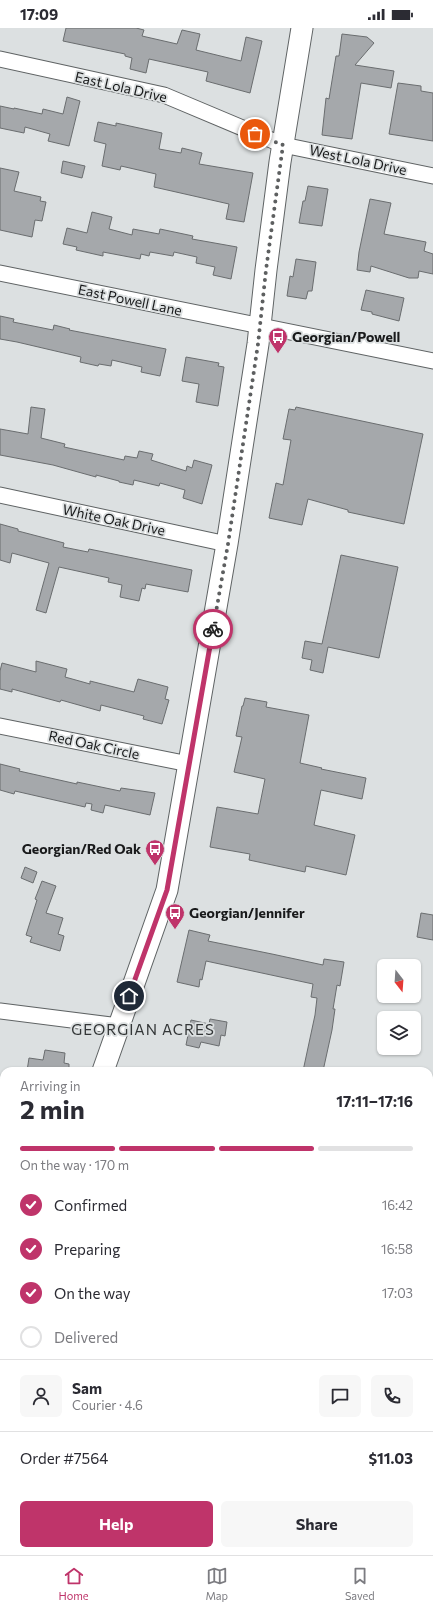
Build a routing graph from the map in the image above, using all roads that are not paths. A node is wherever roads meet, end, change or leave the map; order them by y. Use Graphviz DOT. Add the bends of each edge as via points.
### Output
graph roads {
  1 [pos="302,28"];
  2 [pos="0,59"];
  3 [pos="283,145"];
  4 [pos="433,176"];
  5 [pos="0,273"];
  6 [pos="260,327"];
  7 [pos="433,361"];
  8 [pos="0,495"];
  9 [pos="228,544"];
  10 [pos="0,726"];
  11 [pos="189,764"];
  12 [pos="0,1011"];
  13 [pos="119,1026"];
  14 [pos="104,1067"];
  1 -- 3 [label="street"];
  2 -- 3 [label="street, East Lola Drive" via="164,95"];
  3 -- 4 [label="street, West Lola Drive"];
  3 -- 6 [label="street"];
  5 -- 6 [label="street, East Powell Lane"];
  6 -- 7 [label="street, East Powell Lane"];
  6 -- 9 [label="street"];
  8 -- 9 [label="street, White Oak Drive"];
  9 -- 11 [label="street"];
  10 -- 11 [label="street, Red Oak Circle"];
  11 -- 13 [label="street" via="167,890"];
  12 -- 13 [label="street"];
  13 -- 14 [label="street"];
}
